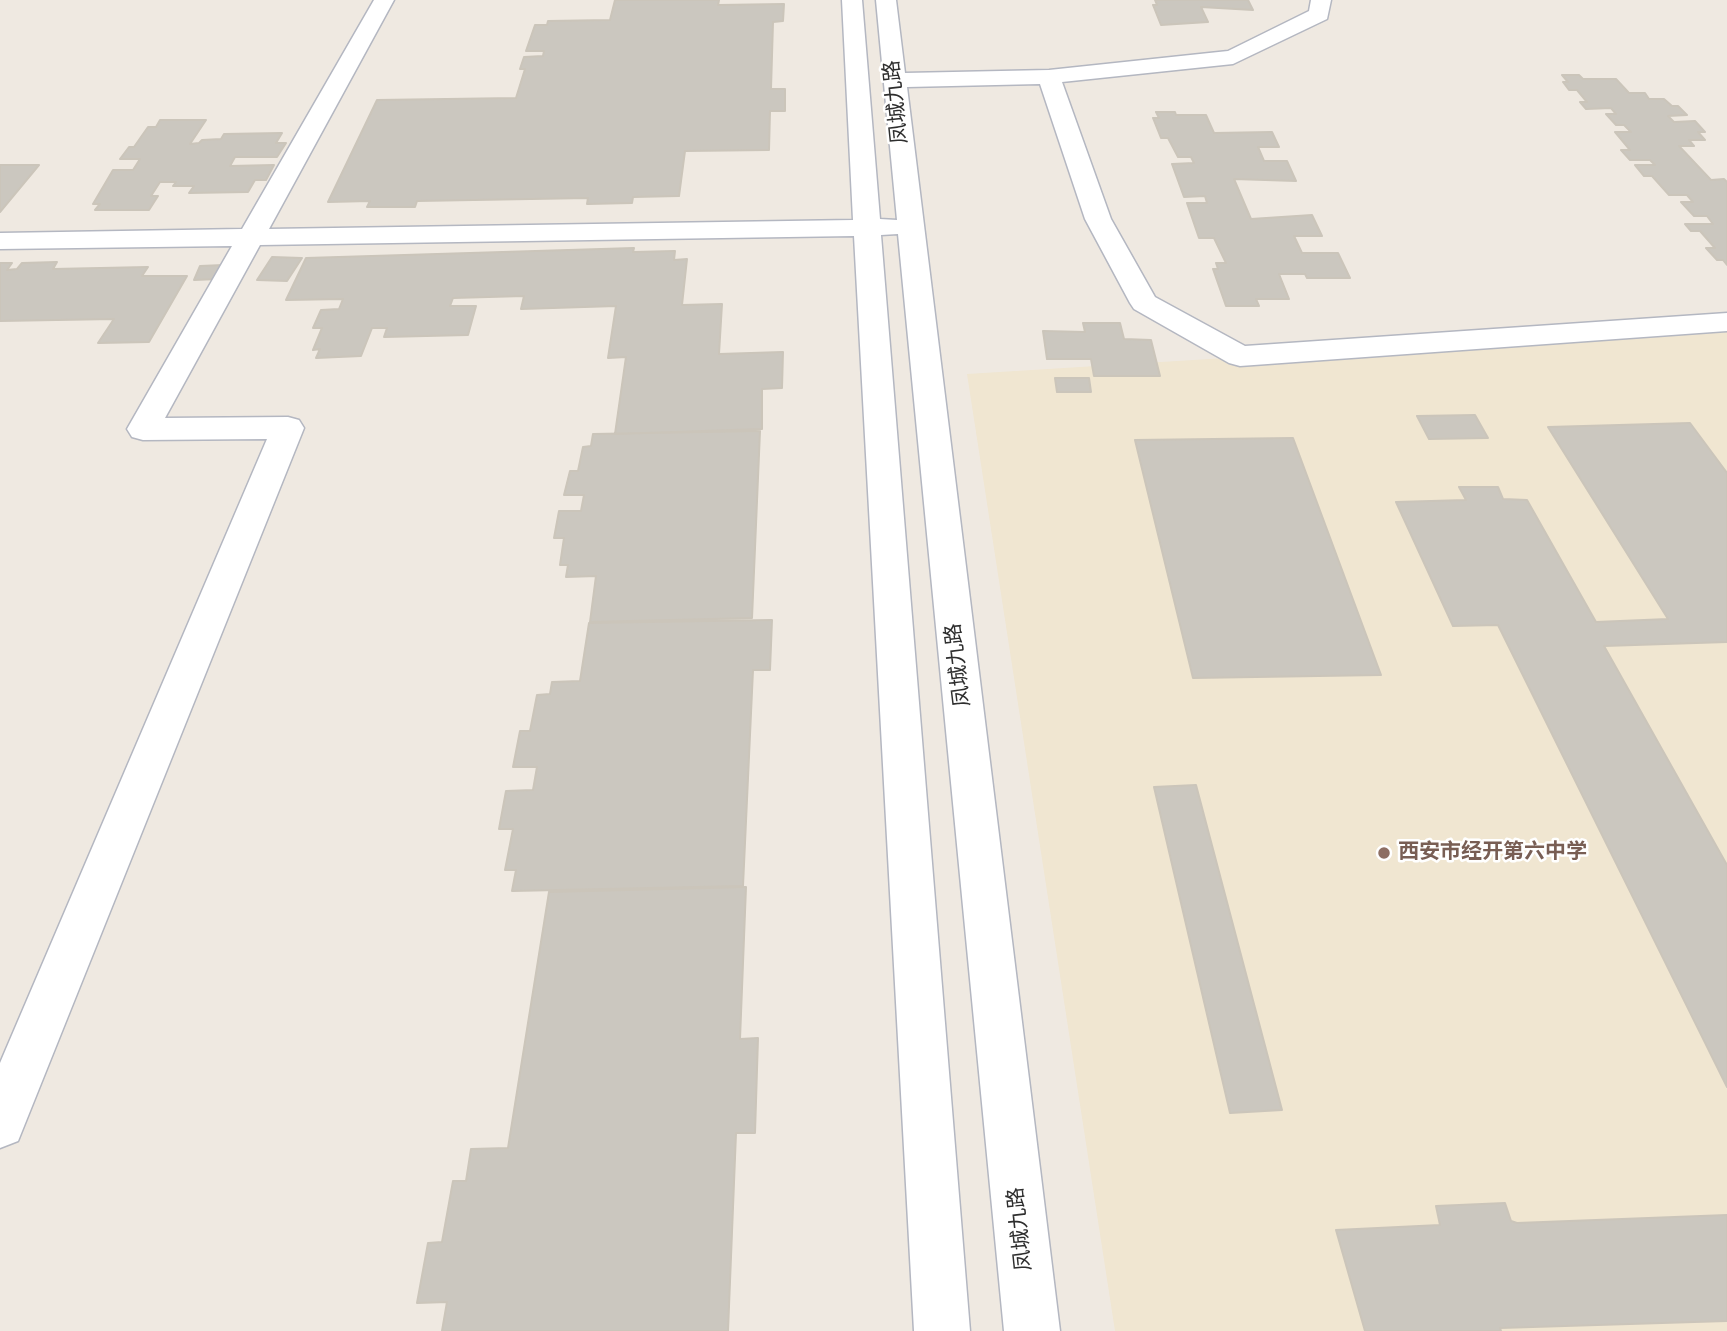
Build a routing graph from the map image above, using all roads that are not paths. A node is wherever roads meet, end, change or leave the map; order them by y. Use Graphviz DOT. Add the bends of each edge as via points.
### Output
graph roads {
  1 [pos="384,0"];
  2 [pos="852,0"];
  3 [pos="886,0"];
  4 [pos="1321,0"];
  5 [pos="1049,77"];
  6 [pos="895,80"];
  7 [pos="909,227"];
  8 [pos="867,228"];
  9 [pos="250,237"];
  10 [pos="0,241"];
  11 [pos="1727,322"];
  12 [pos="0,1124"];
  13 [pos="942,1331"];
  14 [pos="1032,1331"];
  1 -- 9 [label="street"];
  2 -- 8 [label="street, 凤城九路"];
  3 -- 6 [label="street, 凤城九路"];
  4 -- 5 [label="street" via="1319,15 1233,57"];
  5 -- 6 [label="street"];
  5 -- 11 [label="street" via="1098,219 1144,303 1240,356"];
  6 -- 7 [label="street, 凤城九路"];
  7 -- 8 [label="street"];
  7 -- 14 [label="street, 凤城九路"];
  8 -- 9 [label="street"];
  8 -- 13 [label="street, 凤城九路"];
  9 -- 10 [label="street"];
  9 -- 12 [label="street" via="143,429 288,428"];
}
